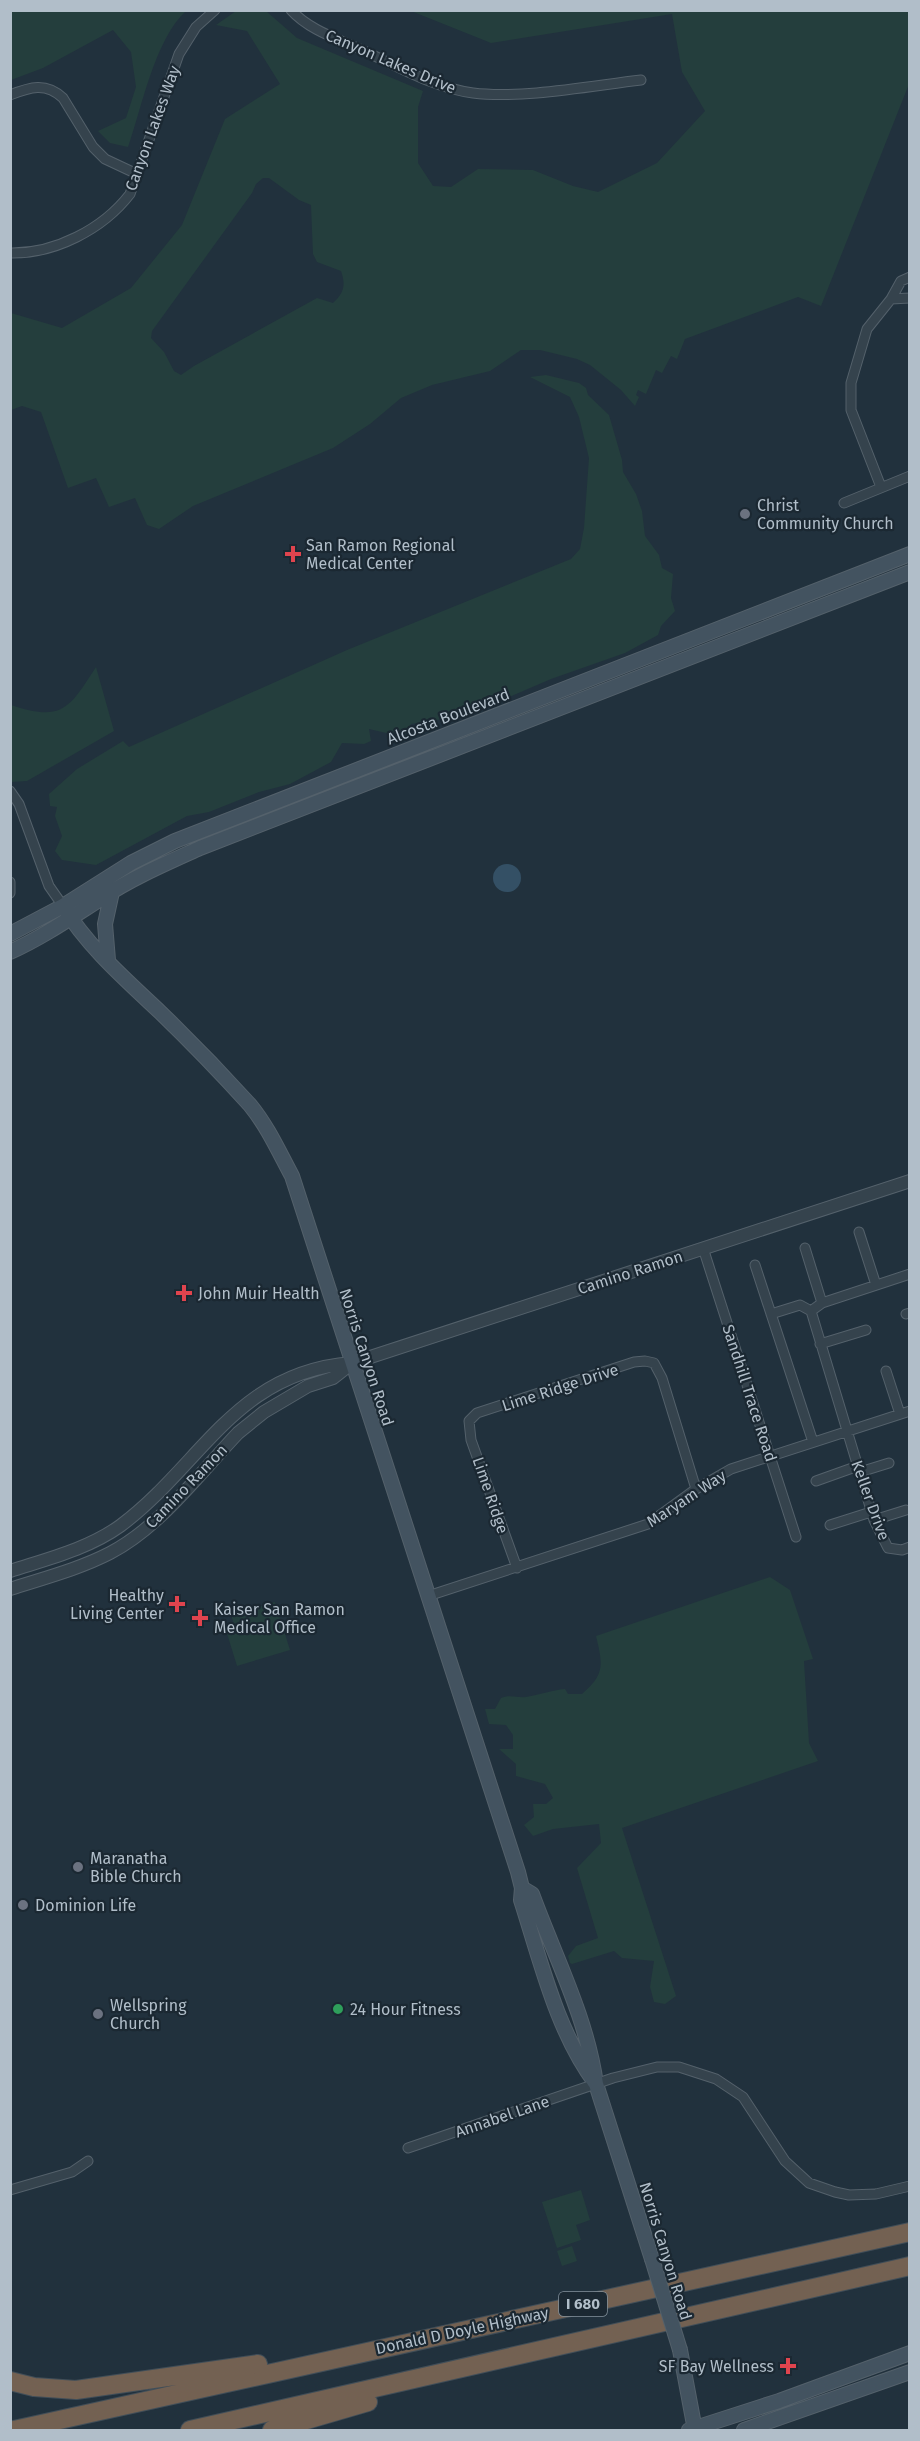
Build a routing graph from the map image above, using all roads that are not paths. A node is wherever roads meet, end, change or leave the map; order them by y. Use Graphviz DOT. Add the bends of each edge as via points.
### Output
graph roads {
  1 [pos="215,10"];
  2 [pos="291,10"];
  3 [pos="641,80"];
  4 [pos="10,95"];
  5 [pos="137,174"];
  6 [pos="10,253"];
  7 [pos="909,277"];
  8 [pos="909,298"];
  9 [pos="891,299"];
  10 [pos="909,476"];
  11 [pos="881,487"];
  12 [pos="843,503"];
  13 [pos="909,554"];
  14 [pos="909,572"];
  15 [pos="10,791"];
  16 [pos="20,804"];
  17 [pos="10,811"];
  18 [pos="10,882"];
  19 [pos="112,892"];
  20 [pos="10,893"];
  21 [pos="63,906"];
  22 [pos="71,919"];
  23 [pos="10,934"];
  24 [pos="10,952"];
  25 [pos="108,962"];
  26 [pos="909,1181"];
  27 [pos="860,1232"];
  28 [pos="703,1248"];
  29 [pos="806,1248"];
  30 [pos="755,1265"];
  31 [pos="909,1274"];
  32 [pos="876,1285"];
  33 [pos="822,1303"];
  34 [pos="811,1311"];
  35 [pos="771,1314"];
  36 [pos="866,1330"];
  37 [pos="820,1344"];
  38 [pos="352,1363"];
  39 [pos="886,1371"];
  40 [pos="907,1413"];
  41 [pos="468,1420"];
  42 [pos="848,1431"];
  43 [pos="813,1442"];
  44 [pos="770,1456"];
  45 [pos="889,1463"];
  46 [pos="859,1469"];
  47 [pos="816,1481"];
  48 [pos="696,1489"];
  49 [pos="906,1510"];
  50 [pos="873,1516"];
  51 [pos="830,1525"];
  52 [pos="796,1538"];
  53 [pos="909,1547"];
  54 [pos="517,1568"];
  55 [pos="10,1571"];
  56 [pos="10,1589"];
  57 [pos="428,1596"];
  58 [pos="596,2084"];
  59 [pos="408,2148"];
  60 [pos="88,2162"];
  61 [pos="909,2186"];
  62 [pos="10,2190"];
  63 [pos="909,2232"];
  64 [pos="909,2266"];
  65 [pos="909,2353"];
  66 [pos="322,2361"];
  67 [pos="909,2372"];
  68 [pos="418,2379"];
  69 [pos="10,2381"];
  70 [pos="14,2430"];
  71 [pos="190,2430"];
  72 [pos="272,2430"];
  73 [pos="693,2430"];
  74 [pos="744,2430"];
  1 -- 5 [label="street, Canyon Lakes Way" via="196,27 179,54"];
  2 -- 3 [label="street, Canyon Lakes Drive" via="305,23 332,37 424,78 472,93 505,94"];
  4 -- 5 [label="street" via="39,86 56,91 93,147 105,159"];
  5 -- 6 [label="street, Canyon Lakes Way" via="130,194 117,212 81,235 50,248"];
  7 -- 9 [label="street" via="901,281"];
  8 -- 9 [label="street"];
  9 -- 11 [label="street" via="867,329 851,383 851,410"];
  10 -- 11 [label="street"];
  11 -- 12 [label="street"];
  13 -- 21 [label="main road, Alcosta Boulevard" via="175,841"];
  14 -- 19 [label="main road, Alcosta Boulevard" via="200,848"];
  15 -- 16 [label="street"];
  16 -- 17 [label="street"];
  16 -- 21 [label="street" via="49,886"];
  18 -- 20 [label="street"];
  19 -- 22 [label="main road, Alcosta Boulevard"];
  19 -- 25 [label="main road" via="105,924"];
  21 -- 22 [label="main road, Norris Canyon Road"];
  21 -- 23 [label="main road, Alcosta Boulevard"];
  22 -- 24 [label="main road, Alcosta Boulevard"];
  22 -- 25 [label="main road, Norris Canyon Road"];
  25 -- 38 [label="main road, Norris Canyon Road" via="260,1118 292,1176"];
  26 -- 28 [label="street, Camino Ramon"];
  27 -- 32 [label="street"];
  28 -- 38 [label="street, Camino Ramon"];
  28 -- 44 [label="street, Sandhill Trace Road"];
  29 -- 33 [label="street"];
  30 -- 35 [label="street"];
  31 -- 32 [label="street"];
  32 -- 33 [label="street"];
  33 -- 34 [label="street"];
  34 -- 35 [label="street" via="800,1305"];
  34 -- 37 [label="street, Keller Drive"];
  35 -- 43 [label="street"];
  36 -- 37 [label="street"];
  37 -- 42 [label="street, Keller Drive"];
  38 -- 55 [label="street, Camino Ramon" via="326,1365 290,1377 256,1396 220,1425 118,1528 88,1544"];
  38 -- 56 [label="street, Camino Ramon" via="333,1378 308,1386 238,1432 148,1526 113,1552"];
  38 -- 57 [label="main road, Norris Canyon Road"];
  39 -- 40 [label="street"];
  40 -- 42 [label="street, Maryam Way"];
  41 -- 48 [label="street, Lime Ridge Drive" via="477,1413 581,1378 634,1362 654,1363"];
  41 -- 54 [label="street, Lime Ridge" via="478,1461"];
  42 -- 43 [label="street, Maryam Way"];
  42 -- 46 [label="street, Keller Drive"];
  43 -- 44 [label="street, Maryam Way"];
  44 -- 48 [label="street, Maryam Way" via="730,1469"];
  44 -- 52 [label="street, Sandhill Trace Road"];
  45 -- 46 [label="street"];
  46 -- 47 [label="street"];
  46 -- 50 [label="street, Keller Drive"];
  48 -- 54 [label="street, Maryam Way" via="648,1524"];
  49 -- 50 [label="street"];
  50 -- 51 [label="street"];
  50 -- 53 [label="street, Keller Drive" via="888,1548"];
  54 -- 57 [label="street, Maryam Way"];
  57 -- 58 [label="main road, Norris Canyon Road" via="522,1888 521,1900 552,1995 579,2061"];
  58 -- 59 [label="street, Annabel Lane"];
  58 -- 61 [label="street, Annabel Lane" via="657,2067 704,2073 743,2097 773,2146 809,2182 849,2195 876,2194"];
  58 -- 73 [label="main road, Norris Canyon Road, bridge" via="680,2350"];
  60 -- 62 [label="street" via="72,2172"];
  63 -- 66 [label="highway, Donald D Doyle Highway / I 680"];
  64 -- 68 [label="highway, I 680"];
  65 -- 73 [label="main road"];
  66 -- 69 [label="highway" via="272,2362 76,2390 34,2388"];
  66 -- 70 [label="highway, Donald D Doyle Highway / I 680"];
  67 -- 74 [label="main road"];
  68 -- 71 [label="highway, I 680"];
  68 -- 72 [label="highway" via="393,2396"];
}
